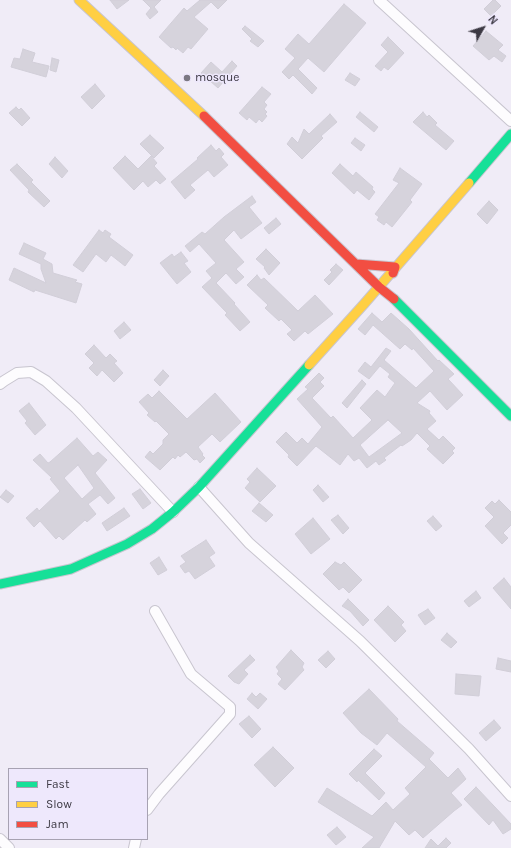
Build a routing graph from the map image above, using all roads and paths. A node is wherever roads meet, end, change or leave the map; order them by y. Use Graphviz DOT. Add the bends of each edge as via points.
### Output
graph roads {
  1 [pos="79,0"];
  2 [pos="379,0"];
  3 [pos="511,121"];
  4 [pos="511,134"];
  5 [pos="356,264"];
  6 [pos="395,267"];
  7 [pos="379,287"];
  8 [pos="398,302"];
  9 [pos="364,304"];
  10 [pos="0,384"];
  11 [pos="511,416"];
  12 [pos="200,487"];
  13 [pos="173,512"];
  14 [pos="0,584"];
  15 [pos="155,611"];
  16 [pos="511,796"];
  17 [pos="148,809"];
  18 [pos="0,839"];
  19 [pos="9,848"];
  1 -- 5 [label="main road" via="196,108"];
  2 -- 3 [label="street"];
  4 -- 6 [label="main road"];
  5 -- 6 [label="main road"];
  5 -- 7 [label="main road"];
  6 -- 7 [label="main road"];
  6 -- 8 [label="main road" via="392,281"];
  7 -- 8 [label="main road"];
  7 -- 9 [label="main road"];
  8 -- 9 [label="main road" via="374,301"];
  8 -- 11 [label="main road"];
  9 -- 12 [label="main road"];
  10 -- 13 [label="street" via="17,373 31,372 46,381 76,408"];
  12 -- 13 [label="main road"];
  12 -- 16 [label="street" via="249,543 360,642 470,748"];
  13 -- 14 [label="main road" via="127,544 70,570"];
  15 -- 17 [label="street" via="191,674 230,706 230,714"];
  18 -- 19 [label="street"];
}
